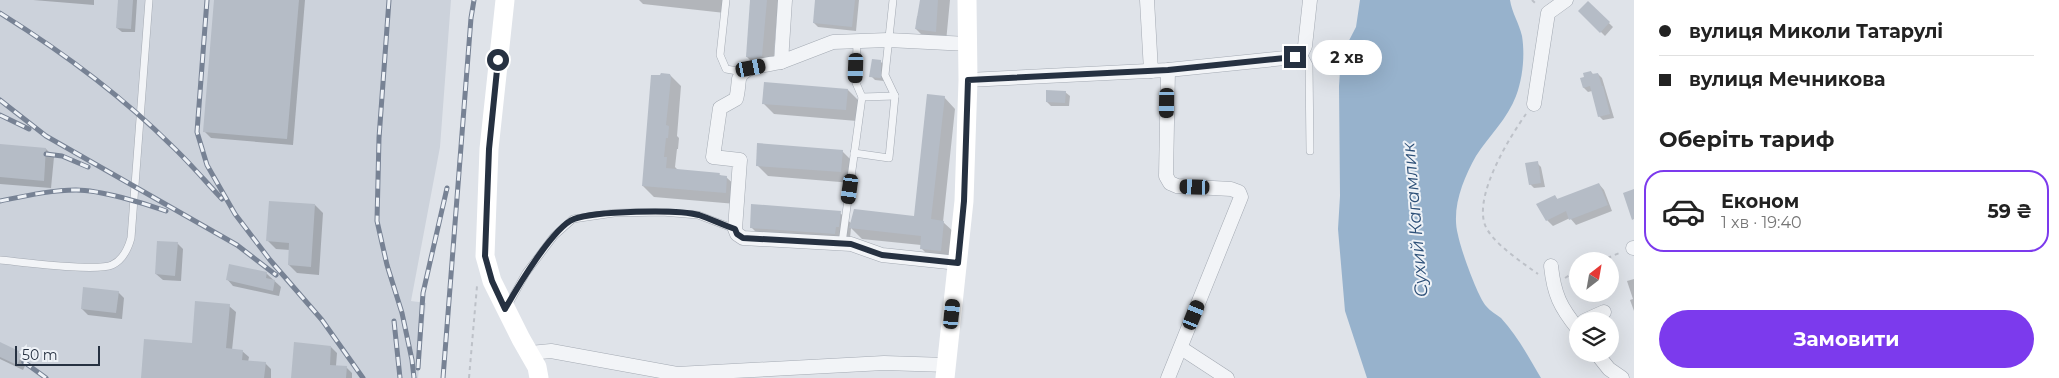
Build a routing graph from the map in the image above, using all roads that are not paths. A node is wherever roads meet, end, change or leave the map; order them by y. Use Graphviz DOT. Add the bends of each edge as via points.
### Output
graph roads {
  1 [pos="149,0"];
  2 [pos="505,0"];
  3 [pos="726,0"];
  4 [pos="785,0"];
  5 [pos="894,0"];
  6 [pos="967,0"];
  7 [pos="1146,0"];
  8 [pos="1310,0"];
  9 [pos="1566,0"];
  10 [pos="857,40"];
  11 [pos="888,40"];
  12 [pos="968,44"];
  13 [pos="1302,52"];
  14 [pos="781,62"];
  15 [pos="1168,70"];
  16 [pos="1151,71"];
  17 [pos="743,72"];
  18 [pos="968,80"];
  19 [pos="895,96"];
  20 [pos="862,97"];
  21 [pos="1534,104"];
  22 [pos="1310,151"];
  23 [pos="854,154"];
  24 [pos="735,229"];
  25 [pos="842,243"];
  26 [pos="0,260"];
  27 [pos="958,263"];
  28 [pos="1551,266"];
  29 [pos="505,309"];
  30 [pos="1569,316"];
  31 [pos="1181,348"];
  32 [pos="530,353"];
  33 [pos="1603,362"];
  34 [pos="631,372"];
  35 [pos="946,372"];
  36 [pos="539,378"];
  37 [pos="1168,378"];
  38 [pos="1227,378"];
  39 [pos="1622,378"];
  1 -- 26 [label="lane" via="131,238 125,253 113,264 97,268"];
  2 -- 29 [label="street" via="489,149 485,256"];
  3 -- 17 [label="lane" via="720,55 726,69"];
  4 -- 14 [label="street"];
  5 -- 11 [label="lane"];
  6 -- 12 [label="street"];
  7 -- 16 [label="street"];
  8 -- 13 [label="street"];
  9 -- 21 [label="street" via="1548,13"];
  10 -- 11 [label="street"];
  10 -- 14 [label="street" via="833,42"];
  10 -- 20 [label="lane" via="856,82"];
  11 -- 12 [label="street"];
  11 -- 19 [label="lane" via="885,75"];
  12 -- 18 [label="street"];
  13 -- 15 [label="street" via="1295,57"];
  13 -- 22 [label="lane" via="1309,65"];
  14 -- 17 [label="street"];
  15 -- 16 [label="street"];
  15 -- 31 [label="street" via="1166,176 1170,183 1231,189 1240,192 1241,197"];
  16 -- 18 [label="street"];
  17 -- 24 [label="street" via="736,99 720,108 713,157 740,160"];
  18 -- 27 [label="street" via="964,201"];
  19 -- 20 [label="lane"];
  19 -- 23 [label="lane" via="889,158"];
  20 -- 23 [label="lane"];
  23 -- 25 [label="lane"];
  24 -- 25 [label="street" via="743,238"];
  24 -- 29 [label="lane" via="698,215 662,212 614,213 573,219 549,243"];
  25 -- 27 [label="street" via="882,255"];
  27 -- 35 [label="street"];
  28 -- 30 [label="street" via="1553,285 1563,310"];
  29 -- 32 [label="street"];
  31 -- 37 [label="street"];
  31 -- 38 [label="street"];
  32 -- 34 [label="street" via="551,351"];
  32 -- 36 [label="street"];
  33 -- 39 [label="street"];
  34 -- 35 [label="street" via="677,374 884,364"];
}
